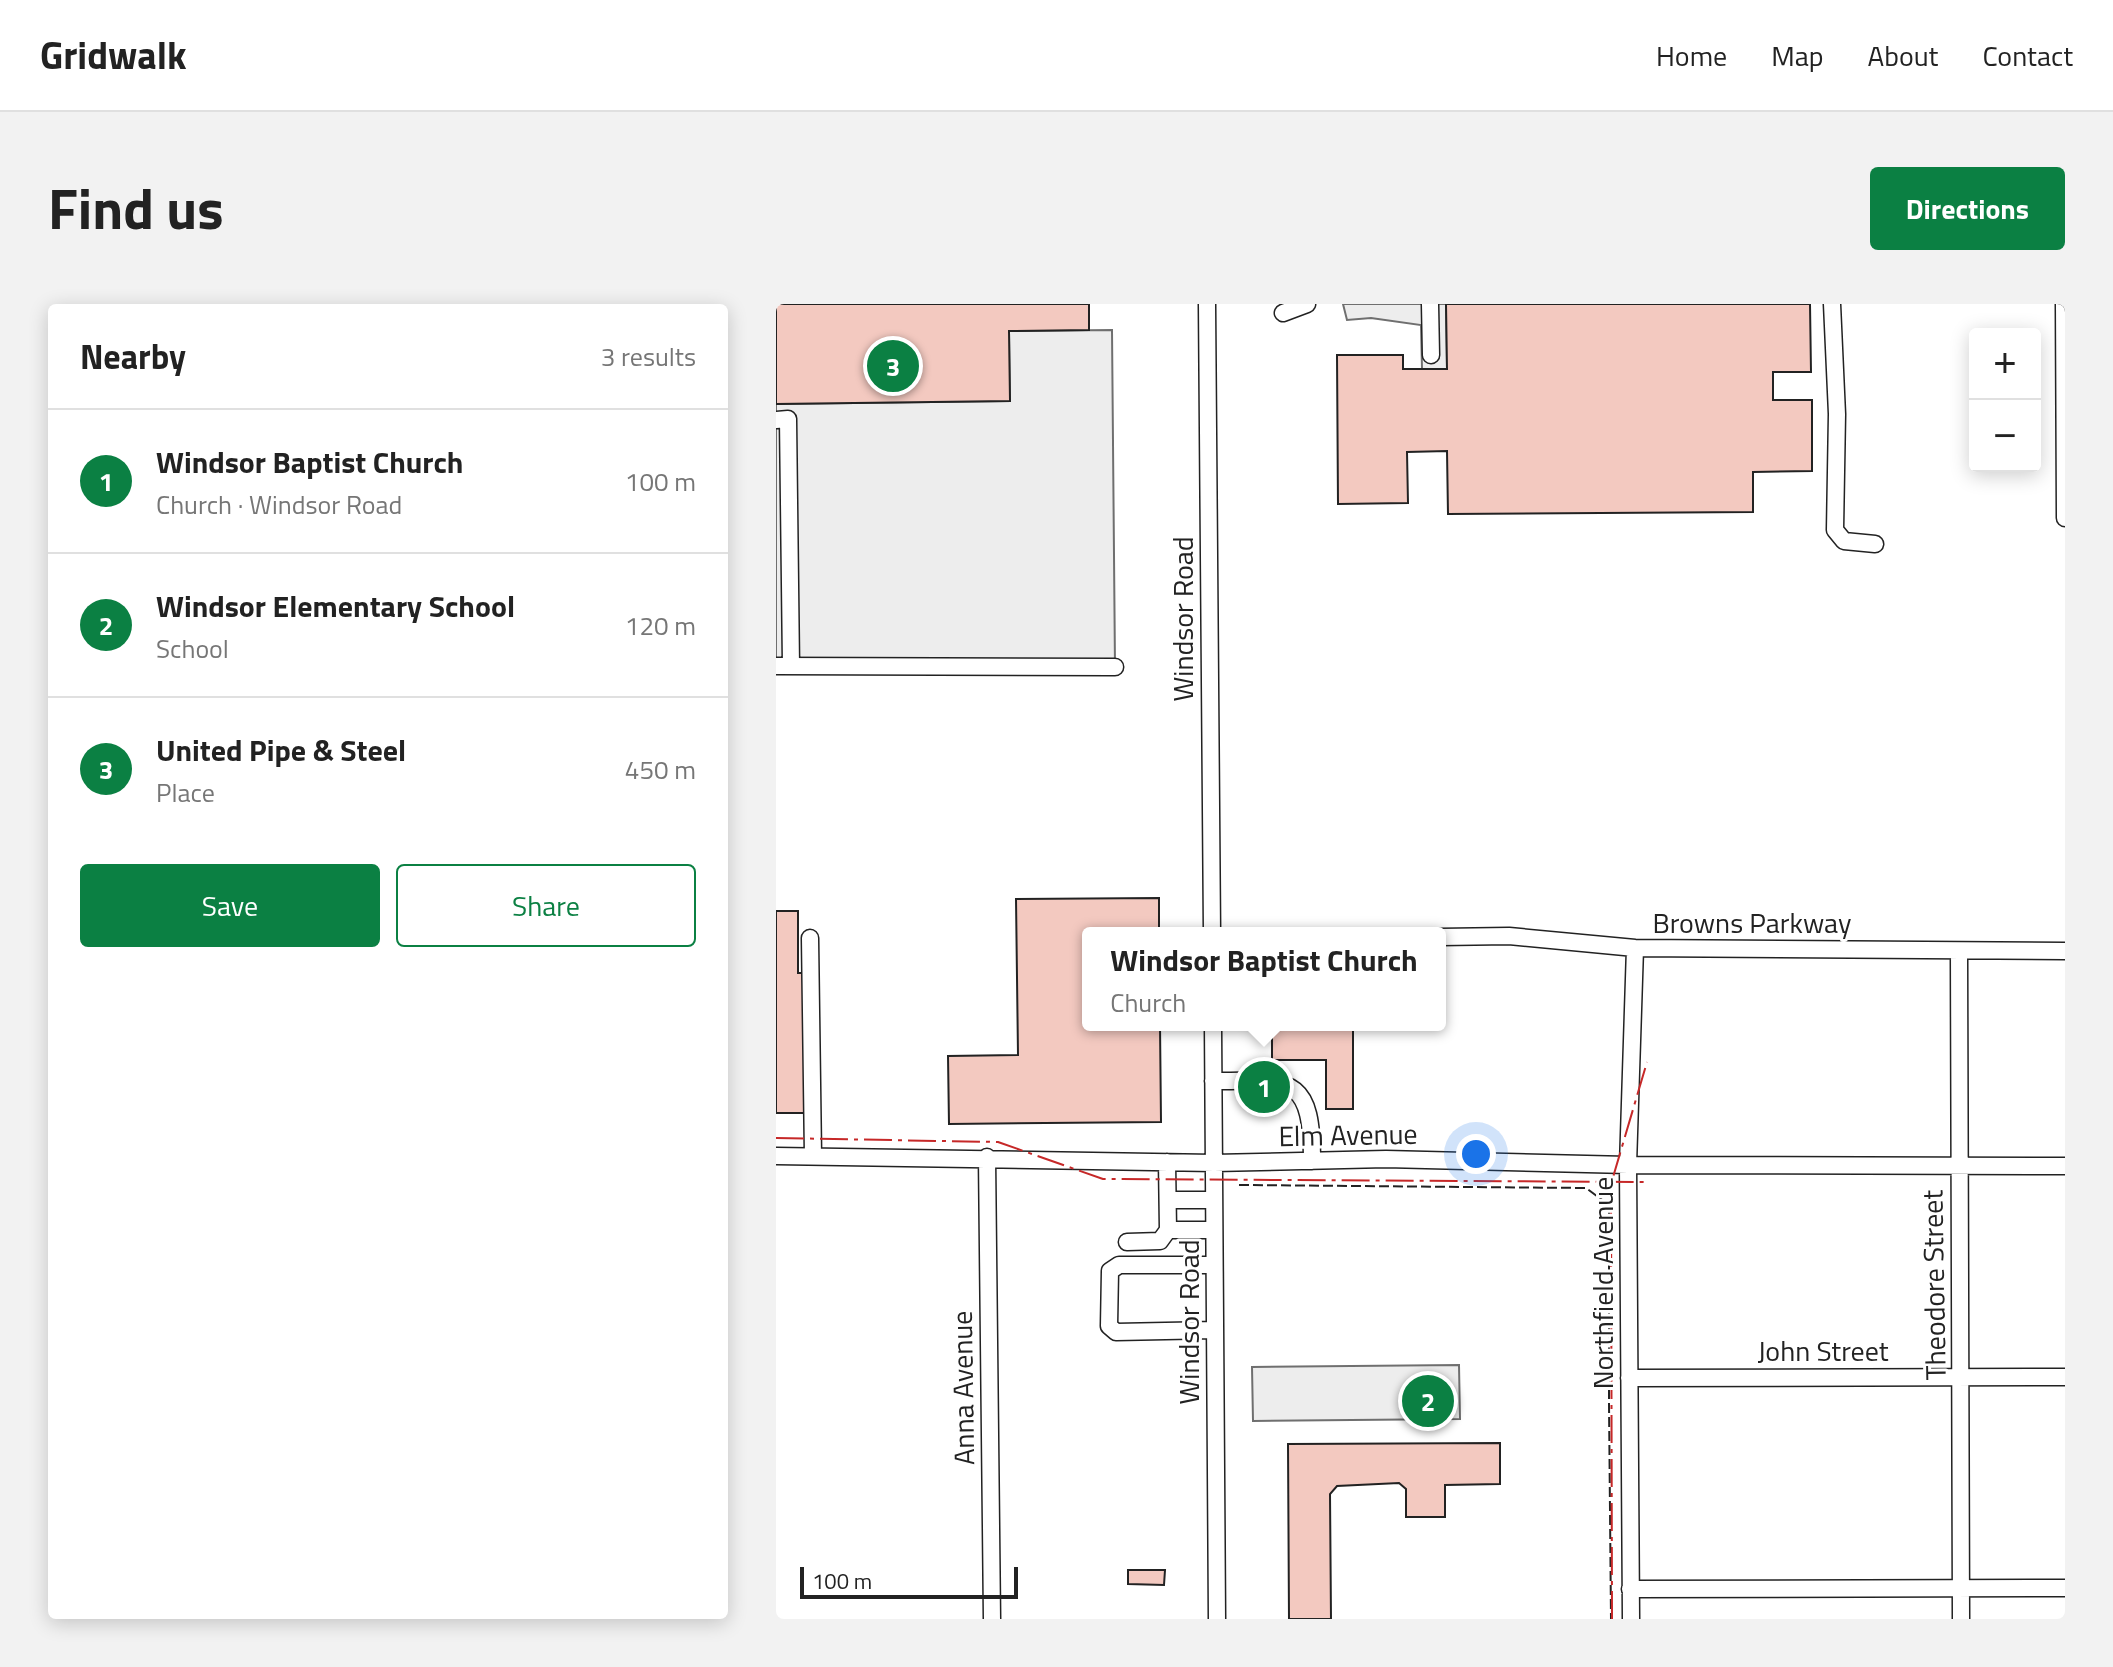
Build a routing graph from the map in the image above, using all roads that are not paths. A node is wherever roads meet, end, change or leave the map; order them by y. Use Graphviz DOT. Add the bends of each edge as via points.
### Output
graph roads {
  1 [pos="1207,304"];
  2 [pos="1307,304"];
  3 [pos="1430,304"];
  4 [pos="1832,304"];
  5 [pos="2064,304"];
  6 [pos="1283,313"];
  7 [pos="1431,355"];
  8 [pos="776,420"];
  9 [pos="782,451"];
  10 [pos="782,489"];
  11 [pos="2065,518"];
  12 [pos="782,528"];
  13 [pos="1875,544"];
  14 [pos="782,570"];
  15 [pos="783,614"];
  16 [pos="783,666"];
  17 [pos="1115,667"];
  18 [pos="1212,927"];
  19 [pos="1446,937"];
  20 [pos="810,938"];
  21 [pos="1635,948"];
  22 [pos="1959,951"];
  23 [pos="2065,951"];
  24 [pos="1213,1031"];
  25 [pos="1213,1081"];
  26 [pos="776,1156"];
  27 [pos="813,1156"];
  28 [pos="987,1157"];
  29 [pos="1312,1161"];
  30 [pos="1167,1162"];
  31 [pos="1214,1163"];
  32 [pos="1628,1165"];
  33 [pos="1958,1166"];
  34 [pos="2065,1166"];
  35 [pos="1168,1200"];
  36 [pos="1214,1200"];
  37 [pos="1168,1230"];
  38 [pos="1214,1230"];
  39 [pos="1127,1242"];
  40 [pos="1214,1265"];
  41 [pos="1215,1330"];
  42 [pos="1961,1377"];
  43 [pos="2065,1377"];
  44 [pos="1629,1378"];
  45 [pos="1962,1588"];
  46 [pos="2065,1588"];
  47 [pos="1630,1589"];
  48 [pos="992,1619"];
  49 [pos="1217,1619"];
  50 [pos="1631,1619"];
  51 [pos="1961,1619"];
  1 -- 18 [label="street, Windsor Road"];
  2 -- 6 [label="street"];
  3 -- 7 [label="street"];
  4 -- 13 [label="street" via="1835,530 1844,541"];
  5 -- 11 [label="street"];
  8 -- 9 [label="street" via="788,419"];
  9 -- 10 [label="street"];
  10 -- 12 [label="street"];
  12 -- 14 [label="street"];
  14 -- 15 [label="street"];
  15 -- 16 [label="street"];
  16 -- 17 [label="street"];
  19 -- 21 [label="street, Browns Parkway" via="1509,936"];
  20 -- 27 [label="street"];
  21 -- 22 [label="street, Browns Parkway"];
  21 -- 32 [label="street, Northfield Avenue"];
  22 -- 23 [label="street, Browns Parkway"];
  22 -- 33 [label="street, Theodore Street"];
  24 -- 25 [label="street, Windsor Road"];
  25 -- 29 [label="street" via="1281,1081 1296,1089 1312,1123"];
  25 -- 31 [label="street, Windsor Road"];
  26 -- 27 [label="street, Elm Avenue"];
  27 -- 28 [label="street, Elm Avenue"];
  28 -- 30 [label="street, Elm Avenue"];
  28 -- 48 [label="street, Anna Avenue"];
  29 -- 31 [label="street, Elm Avenue"];
  29 -- 32 [label="street, Elm Avenue"];
  30 -- 31 [label="street, Elm Avenue"];
  30 -- 35 [label="street"];
  31 -- 36 [label="street, Windsor Road"];
  32 -- 33 [label="street, Elm Avenue"];
  32 -- 44 [label="street, Northfield Avenue"];
  33 -- 34 [label="street, Elm Avenue"];
  33 -- 42 [label="street, Theodore Street"];
  35 -- 36 [label="street"];
  35 -- 37 [label="street"];
  36 -- 38 [label="street, Windsor Road"];
  37 -- 38 [label="street"];
  37 -- 39 [label="street" via="1160,1241"];
  38 -- 40 [label="street, Windsor Road"];
  40 -- 41 [label="street, Windsor Road"];
  40 -- 41 [label="street" via="1119,1265 1107,1280 1112,1330"];
  41 -- 49 [label="street, Windsor Road"];
  42 -- 43 [label="street, John Street"];
  42 -- 44 [label="street, John Street"];
  42 -- 45 [label="street, Theodore Street"];
  44 -- 47 [label="street, Northfield Avenue"];
  45 -- 46 [label="street"];
  45 -- 47 [label="street"];
  45 -- 51 [label="street, Theodore Street"];
  47 -- 50 [label="street, Northfield Avenue"];
}
